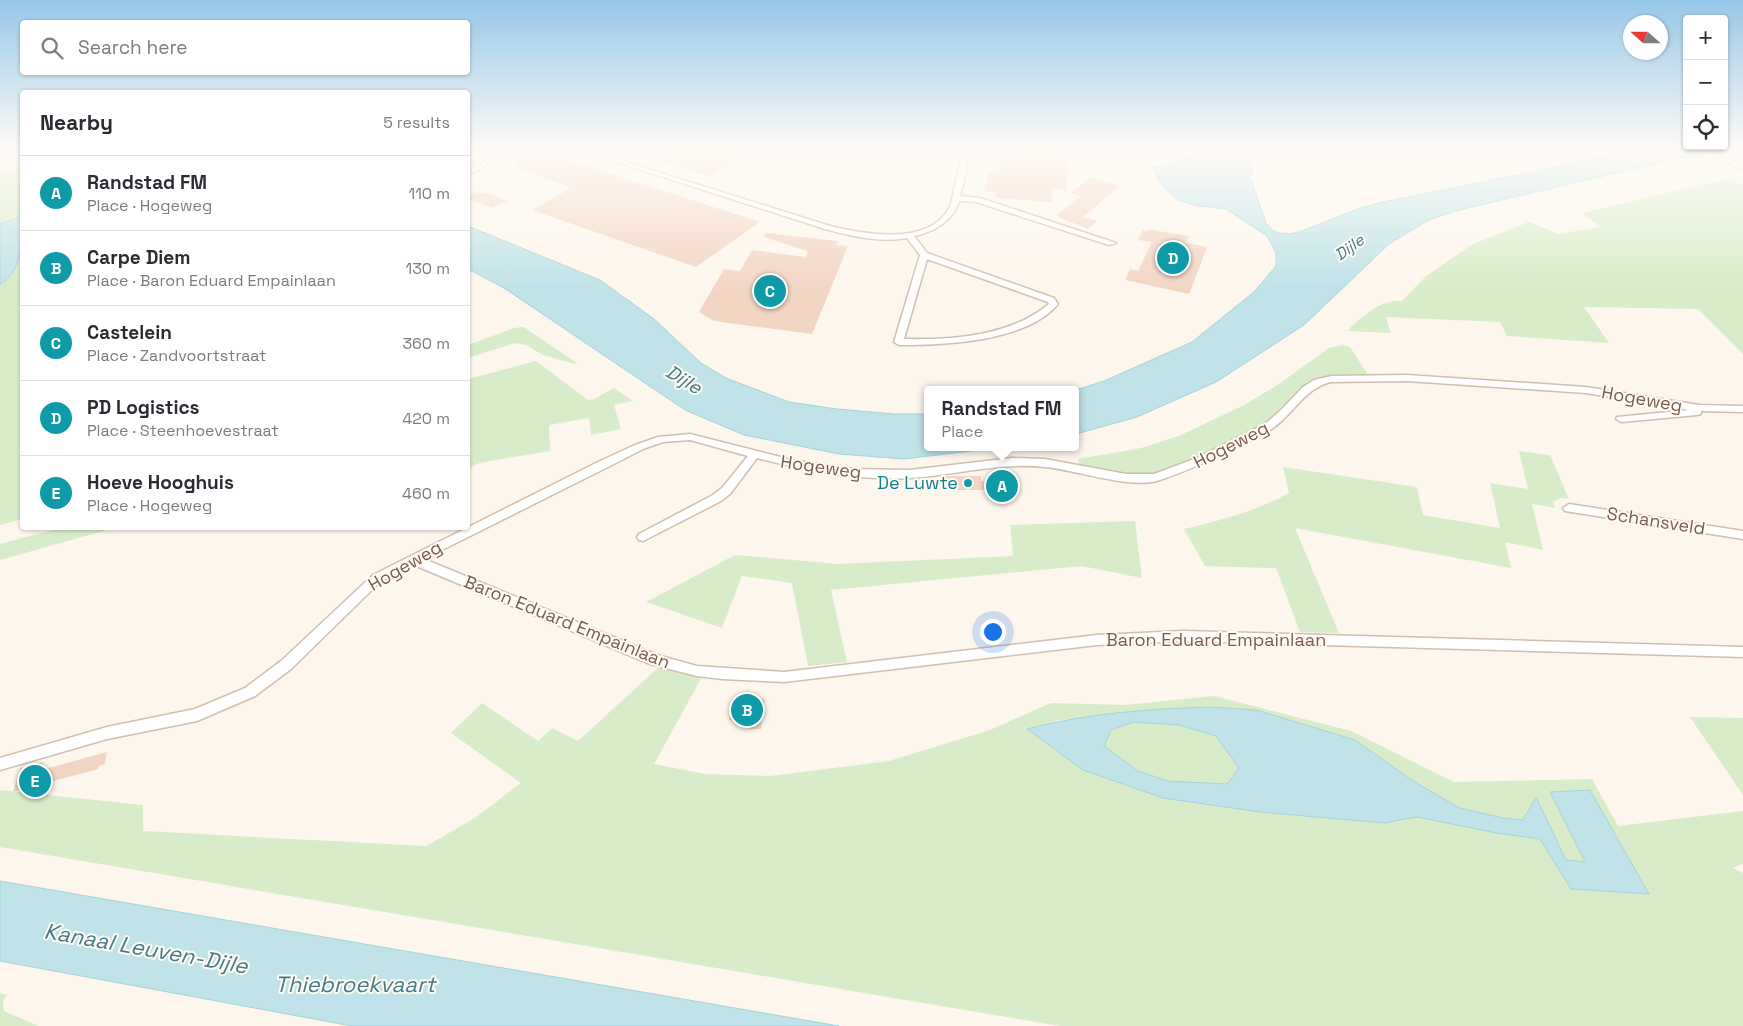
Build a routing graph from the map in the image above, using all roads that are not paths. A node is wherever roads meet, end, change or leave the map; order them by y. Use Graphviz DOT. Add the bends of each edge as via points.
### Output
graph roads {
  1 [pos="734,198"];
  2 [pos="956,198"];
  3 [pos="909,235"];
  4 [pos="1112,243"];
  5 [pos="924,255"];
  6 [pos="1699,408"];
  7 [pos="1743,409"];
  8 [pos="1621,420"];
  9 [pos="754,455"];
  10 [pos="1569,508"];
  11 [pos="1743,535"];
  12 [pos="643,537"];
  13 [pos="412,559"];
  14 [pos="1743,652"];
  15 [pos="0,764"];
  1 -- 3 [label="street" via="832,229 875,237"];
  2 -- 3 [label="street" via="950,212 938,224"];
  2 -- 4 [label="street" via="977,200"];
  3 -- 5 [label="street"];
  5 -- 5 [label="street" via="1051,300 1054,304 1046,314 995,333 953,340 899,342"];
  6 -- 7 [label="street, Hogeweg"];
  6 -- 8 [label="street, Hogeweg" via="1696,412"];
  6 -- 9 [label="street, Hogeweg" via="1595,391 1407,378 1331,379 1306,389 1269,426 1191,466 1155,478 1126,478 1045,463 1012,462 909,474 853,473"];
  9 -- 12 [label="street" via="717,498"];
  9 -- 13 [label="street, Hogeweg" via="690,437 662,439 602,464"];
  10 -- 11 [label="street, Schansveld"];
  13 -- 14 [label="street, Baron Eduard Empainlaan" via="655,660 722,674 784,677 820,674 1020,648 1136,637"];
  13 -- 15 [label="street, Hogeweg" via="366,588 286,665 250,692 197,715 107,733"];
}
